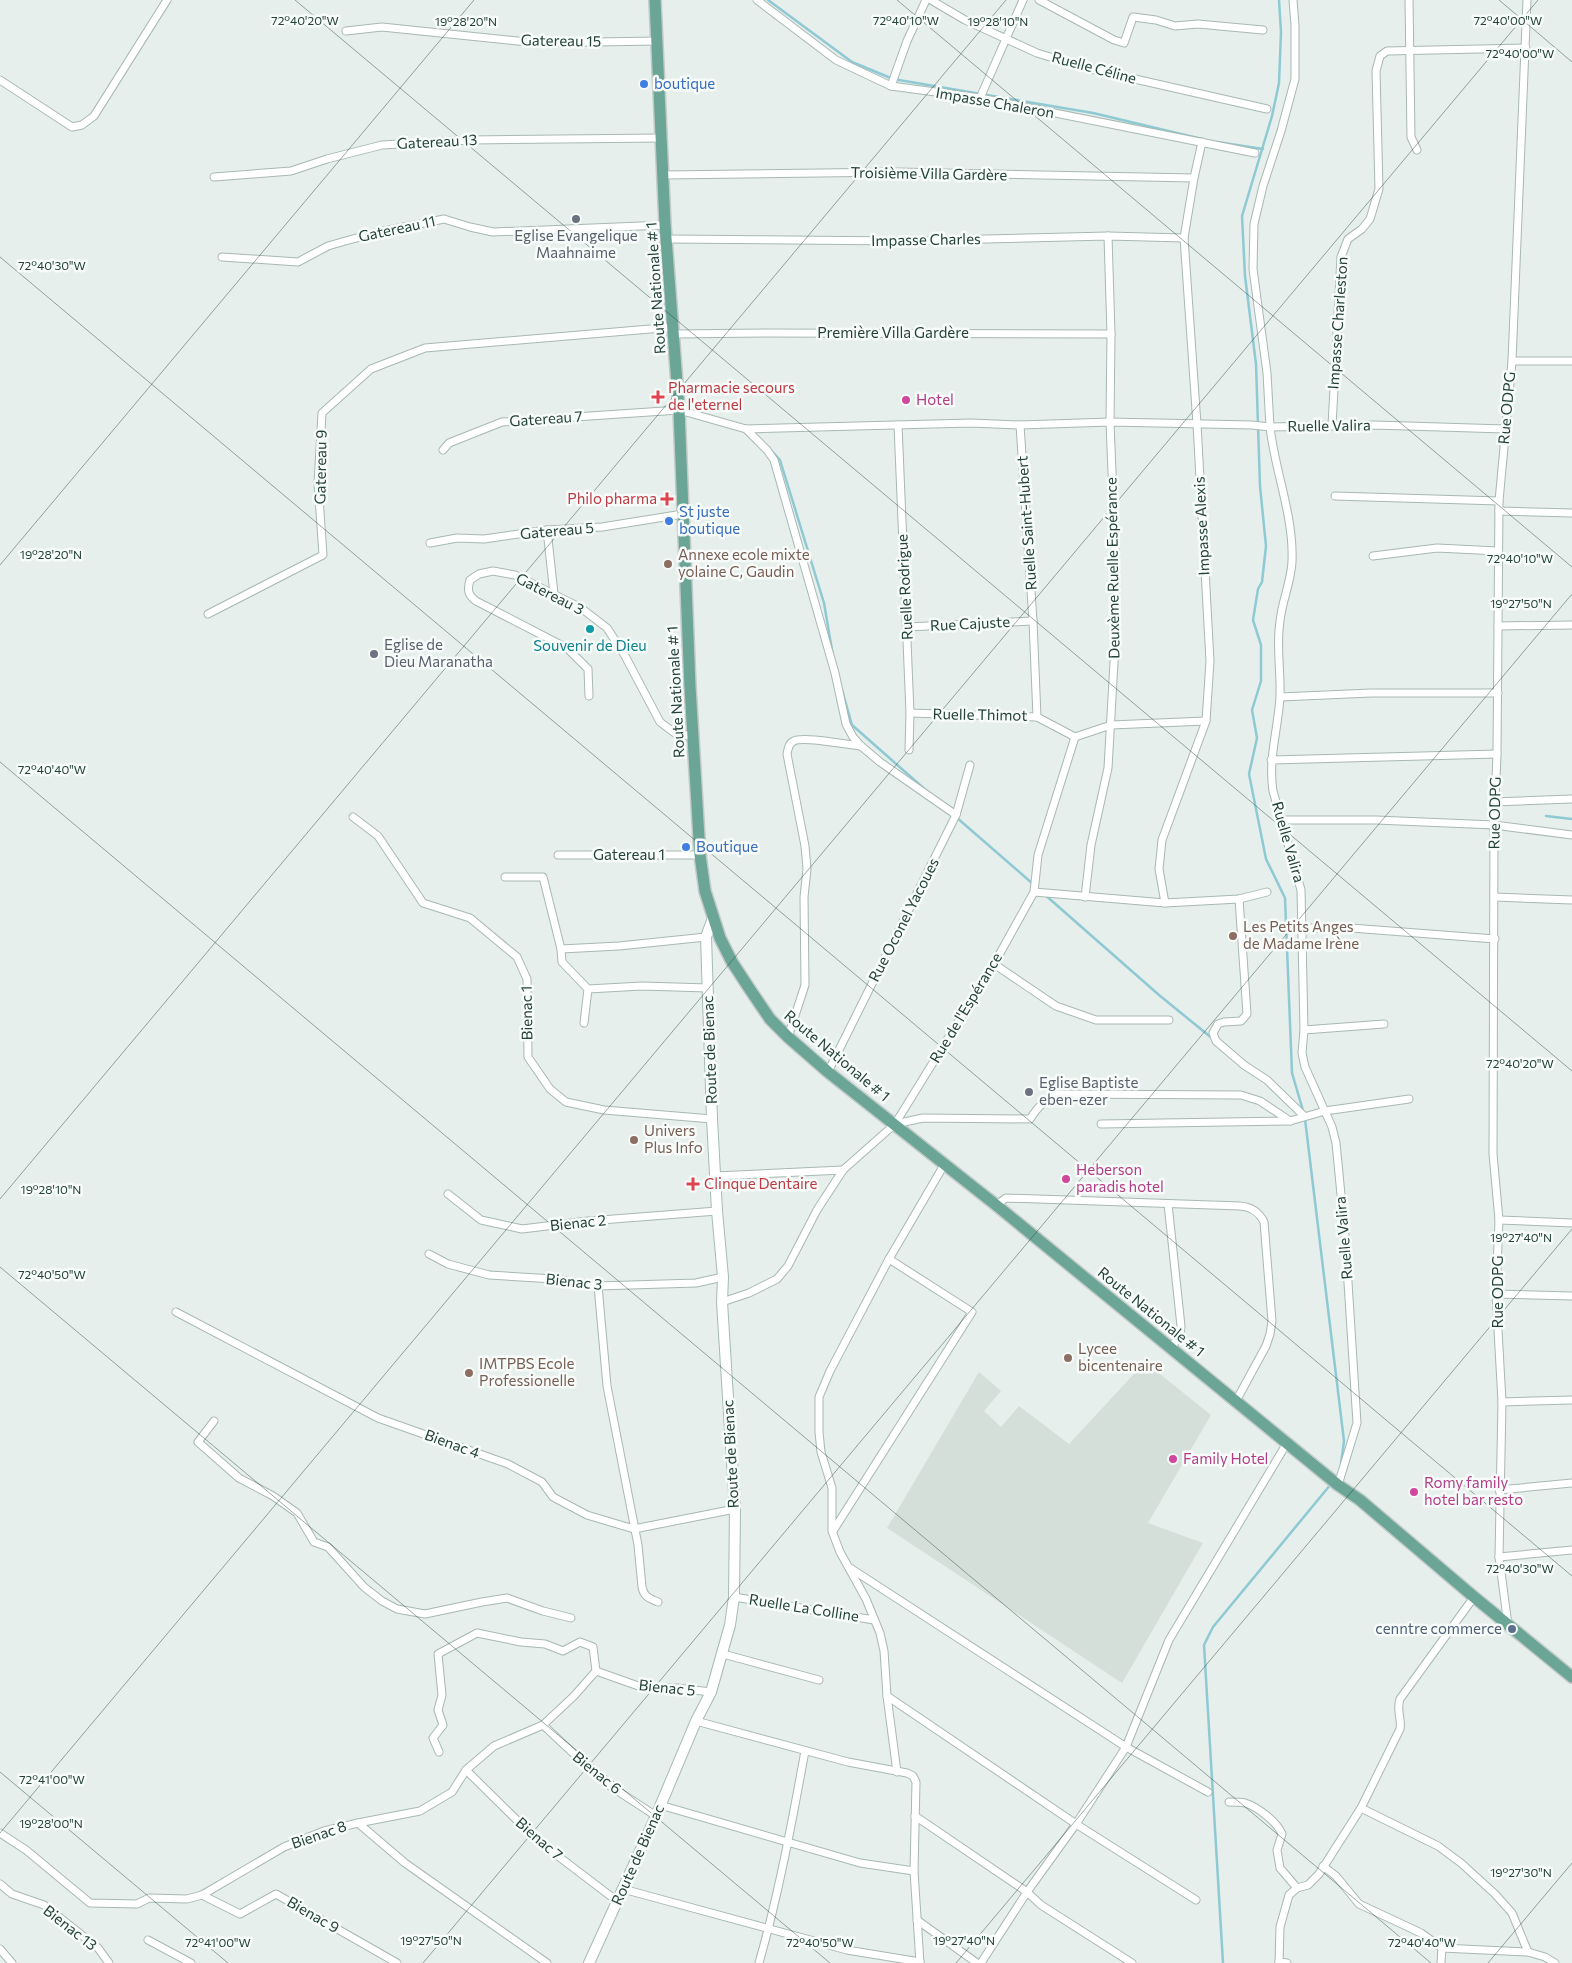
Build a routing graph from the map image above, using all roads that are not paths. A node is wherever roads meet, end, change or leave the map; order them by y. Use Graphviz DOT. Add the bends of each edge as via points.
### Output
graph roads {
  1 [pos="167,0"];
  2 [pos="655,0"];
  3 [pos="757,0"];
  4 [pos="926,0"];
  5 [pos="931,0"];
  6 [pos="1023,0"];
  7 [pos="1039,0"];
  8 [pos="1293,0"];
  9 [pos="1409,0"];
  10 [pos="1527,0"];
  11 [pos="1263,30"];
  12 [pos="346,31"];
  13 [pos="1005,38"];
  14 [pos="658,41"];
  15 [pos="1526,48"];
  16 [pos="1410,50"];
  17 [pos="0,80"];
  18 [pos="891,86"];
  19 [pos="980,98"];
  20 [pos="1267,109"];
  21 [pos="663,138"];
  22 [pos="1202,142"];
  23 [pos="1417,150"];
  24 [pos="1255,154"];
  25 [pos="664,174"];
  26 [pos="214,177"];
  27 [pos="1194,178"];
  28 [pos="665,225"];
  29 [pos="1108,236"];
  30 [pos="1184,238"];
  31 [pos="667,239"];
  32 [pos="222,256"];
  33 [pos="674,331"];
  34 [pos="1111,334"];
  35 [pos="1512,361"];
  36 [pos="1572,362"];
  37 [pos="680,410"];
  38 [pos="1110,422"];
  39 [pos="1197,424"];
  40 [pos="898,425"];
  41 [pos="1020,425"];
  42 [pos="1332,426"];
  43 [pos="1270,427"];
  44 [pos="746,429"];
  45 [pos="1505,429"];
  46 [pos="443,450"];
  47 [pos="1334,496"];
  48 [pos="1499,501"];
  49 [pos="1499,511"];
  50 [pos="1572,513"];
  51 [pos="683,514"];
  52 [pos="547,530"];
  53 [pos="430,543"];
  54 [pos="1498,552"];
  55 [pos="1373,556"];
  56 [pos="554,594"];
  57 [pos="208,614"];
  58 [pos="1033,621"];
  59 [pos="1572,625"];
  60 [pos="1498,626"];
  61 [pos="907,627"];
  62 [pos="1498,693"];
  63 [pos="589,696"];
  64 [pos="1280,697"];
  65 [pos="910,713"];
  66 [pos="1037,717"];
  67 [pos="1206,721"];
  68 [pos="1111,725"];
  69 [pos="693,736"];
  70 [pos="1075,737"];
  71 [pos="861,746"];
  72 [pos="909,750"];
  73 [pos="1497,754"];
  74 [pos="1271,760"];
  75 [pos="970,765"];
  76 [pos="1572,799"];
  77 [pos="1495,802"];
  78 [pos="956,815"];
  79 [pos="353,817"];
  80 [pos="1282,820"];
  81 [pos="1494,825"];
  82 [pos="1572,835"];
  83 [pos="558,855"];
  84 [pos="700,855"];
  85 [pos="505,877"];
  86 [pos="1034,892"];
  87 [pos="1267,892"];
  88 [pos="1085,896"];
  89 [pos="1495,897"];
  90 [pos="1239,899"];
  91 [pos="1572,900"];
  92 [pos="1164,903"];
  93 [pos="713,918"];
  94 [pos="1303,928"];
  95 [pos="706,937"];
  96 [pos="1495,939"];
  97 [pos="561,949"];
  98 [pos="994,964"];
  99 [pos="708,988"];
  100 [pos="588,989"];
  101 [pos="1169,1020"];
  102 [pos="584,1023"];
  103 [pos="1384,1024"];
  104 [pos="1304,1030"];
  105 [pos="788,1037"];
  106 [pos="828,1072"];
  107 [pos="1409,1099"];
  108 [pos="1325,1112"];
  109 [pos="1304,1116"];
  110 [pos="712,1119"];
  111 [pos="1290,1121"];
  112 [pos="895,1124"];
  113 [pos="1101,1124"];
  114 [pos="944,1165"];
  115 [pos="842,1170"];
  116 [pos="715,1176"];
  117 [pos="448,1194"];
  118 [pos="1168,1204"];
  119 [pos="996,1205"];
  120 [pos="716,1211"];
  121 [pos="1500,1220"];
  122 [pos="1572,1223"];
  123 [pos="430,1254"];
  124 [pos="889,1259"];
  125 [pos="723,1278"];
  126 [pos="598,1286"];
  127 [pos="1496,1294"];
  128 [pos="1572,1296"];
  129 [pos="722,1302"];
  130 [pos="176,1312"];
  131 [pos="1172,1348"];
  132 [pos="1572,1400"];
  133 [pos="1236,1401"];
  134 [pos="1502,1402"];
  135 [pos="214,1421"];
  136 [pos="1287,1443"];
  137 [pos="1572,1482"];
  138 [pos="1338,1485"];
  139 [pos="1499,1490"];
  140 [pos="735,1509"];
  141 [pos="634,1529"];
  142 [pos="832,1531"];
  143 [pos="1572,1550"];
  144 [pos="1499,1557"];
  145 [pos="848,1567"];
  146 [pos="734,1597"];
  147 [pos="1474,1598"];
  148 [pos="658,1602"];
  149 [pos="571,1618"];
  150 [pos="874,1620"];
  151 [pos="1508,1625"];
  152 [pos="723,1654"];
  153 [pos="596,1671"];
  154 [pos="1572,1677"];
  155 [pos="819,1680"];
  156 [pos="711,1692"];
  157 [pos="887,1696"];
  158 [pos="696,1721"];
  159 [pos="542,1725"];
  160 [pos="1126,1747"];
  161 [pos="805,1751"];
  162 [pos="439,1752"];
  163 [pos="466,1770"];
  164 [pos="897,1772"];
  165 [pos="1208,1792"];
  166 [pos="1229,1802"];
  167 [pos="660,1805"];
  168 [pos="1361,1808"];
  169 [pos="656,1816"];
  170 [pos="915,1816"];
  171 [pos="358,1823"];
  172 [pos="1076,1824"];
  173 [pos="0,1833"];
  174 [pos="788,1841"];
  175 [pos="1323,1866"];
  176 [pos="914,1870"];
  177 [pos="0,1884"];
  178 [pos="1297,1888"];
  179 [pos="623,1889"];
  180 [pos="1027,1892"];
  181 [pos="202,1895"];
  182 [pos="1196,1900"];
  183 [pos="618,1901"];
  184 [pos="917,1920"];
  185 [pos="769,1928"];
  186 [pos="148,1940"];
  187 [pos="1442,1948"];
  188 [pos="0,1949"];
  189 [pos="1528,1952"];
  190 [pos="920,1962"];
  191 [pos="12,1963"];
  192 [pos="109,1963"];
  193 [pos="190,1963"];
  194 [pos="397,1963"];
  195 [pos="546,1963"];
  196 [pos="589,1963"];
  197 [pos="759,1963"];
  198 [pos="977,1963"];
  199 [pos="981,1963"];
  200 [pos="1132,1963"];
  201 [pos="1279,1963"];
  202 [pos="1287,1963"];
  203 [pos="1441,1963"];
  204 [pos="1555,1963"];
  1 -- 17 [label="street" via="94,116 82,125 72,127"];
  2 -- 14 [label="main road, Route Nationale # 1"];
  3 -- 18 [label="street, Impasse Chaleron" via="836,60"];
  4 -- 18 [label="street"];
  5 -- 13 [label="street, Ruelle Céline"];
  6 -- 13 [label="street"];
  7 -- 11 [label="street" via="1124,43 1134,17 1175,26 1198,24"];
  8 -- 43 [label="street" via="1295,78 1254,224 1254,269 1267,372"];
  9 -- 16 [label="street"];
  10 -- 15 [label="street, Rue ODPG"];
  12 -- 14 [label="street, Gatereau 15" via="382,27 536,43"];
  13 -- 19 [label="street"];
  13 -- 20 [label="street, Ruelle Céline" via="1037,53 1082,67"];
  14 -- 21 [label="main road, Route Nationale # 1"];
  15 -- 16 [label="street, Impasse Charleston"];
  15 -- 35 [label="street, Rue ODPG"];
  16 -- 23 [label="street" via="1411,137"];
  16 -- 42 [label="street, Impasse Charleston" via="1387,51 1378,62 1379,189 1370,219 1348,239 1341,257"];
  18 -- 19 [label="street, Impasse Chaleron"];
  19 -- 22 [label="street, Impasse Chaleron"];
  21 -- 25 [label="main road, Route Nationale # 1"];
  21 -- 26 [label="street, Gatereau 13" via="471,140 382,145 291,171"];
  22 -- 24 [label="street, Impasse Chaleron"];
  22 -- 27 [label="street, Impasse Alexis"];
  25 -- 27 [label="street, Troisième Villa Gardère" via="898,172"];
  25 -- 28 [label="main road, Route Nationale # 1"];
  27 -- 30 [label="street, Impasse Alexis"];
  28 -- 31 [label="main road, Route Nationale # 1"];
  28 -- 32 [label="street, Gatereau 11" via="493,232 444,220 379,232 328,246 298,262"];
  29 -- 30 [label="street, Impasse Charles"];
  29 -- 31 [label="street, Impasse Charles" via="902,241"];
  29 -- 34 [label="street, Deuxème Ruelle Espérance"];
  30 -- 39 [label="street, Impasse Alexis"];
  31 -- 33 [label="main road, Route Nationale # 1"];
  33 -- 34 [label="street, Première Villa Gardère"];
  33 -- 37 [label="main road, Route Nationale # 1"];
  33 -- 57 [label="street, Gatereau 9" via="425,348 371,369 322,413 318,483 323,555"];
  34 -- 38 [label="street, Deuxème Ruelle Espérance"];
  35 -- 36 [label="street"];
  35 -- 45 [label="street, Rue ODPG"];
  37 -- 44 [label="street"];
  37 -- 46 [label="street, Gatereau 7" via="502,422 448,443"];
  37 -- 51 [label="main road, Route Nationale # 1"];
  38 -- 39 [label="street"];
  38 -- 41 [label="street"];
  38 -- 68 [label="street, Deuxème Ruelle Espérance" via="1115,548"];
  39 -- 43 [label="street"];
  39 -- 67 [label="street, Impasse Alexis" via="1210,661"];
  40 -- 41 [label="street"];
  40 -- 44 [label="street"];
  40 -- 61 [label="street, Ruelle Rodrigue"];
  41 -- 58 [label="street, Ruelle Saint-Hubert"];
  42 -- 43 [label="street, Ruelle Valira"];
  42 -- 45 [label="street, Ruelle Valira"];
  43 -- 64 [label="street, Ruelle Valira" via="1273,454 1288,507 1292,561 1280,621"];
  44 -- 71 [label="street" via="774,460 835,673 846,724"];
  45 -- 48 [label="street, Rue ODPG"];
  47 -- 48 [label="street"];
  48 -- 49 [label="street, Rue ODPG"];
  49 -- 50 [label="street"];
  49 -- 54 [label="street, Rue ODPG"];
  51 -- 52 [label="street, Gatereau 5" via="602,528"];
  51 -- 69 [label="main road, Route Nationale # 1"];
  52 -- 53 [label="street, Gatereau 5"];
  52 -- 56 [label="street"];
  54 -- 55 [label="street" via="1437,548"];
  54 -- 60 [label="street, Rue ODPG"];
  56 -- 63 [label="street, Gatereau 3" via="515,575 493,571 479,574 470,580 467,588 476,601 568,648 588,669"];
  56 -- 69 [label="street, Gatereau 3" via="581,608 606,628 624,654 660,722 676,734"];
  58 -- 61 [label="street, Rue Cajuste"];
  58 -- 66 [label="street, Ruelle Saint-Hubert"];
  59 -- 60 [label="street"];
  60 -- 62 [label="street, Rue ODPG"];
  61 -- 65 [label="street, Ruelle Rodrigue"];
  62 -- 64 [label="street"];
  62 -- 73 [label="street, Rue ODPG"];
  64 -- 74 [label="street, Ruelle Valira"];
  65 -- 66 [label="street, Ruelle Thimot"];
  65 -- 72 [label="street, Ruelle Rodrigue"];
  66 -- 70 [label="street, Ruelle Thimot"];
  67 -- 68 [label="street"];
  67 -- 92 [label="street, Impasse Alexis" via="1162,840 1159,869"];
  68 -- 70 [label="street"];
  68 -- 88 [label="street, Deuxème Ruelle Espérance" via="1108,768 1091,845"];
  69 -- 84 [label="main road, Route Nationale # 1"];
  70 -- 86 [label="street" via="1038,854"];
  71 -- 78 [label="street"];
  71 -- 105 [label="street" via="802,739 788,747 807,869 804,897 805,985"];
  73 -- 74 [label="street"];
  73 -- 77 [label="street, Rue ODPG"];
  74 -- 80 [label="street, Ruelle Valira" via="1273,791"];
  75 -- 78 [label="street, Rue Oconel Yacoues"];
  76 -- 77 [label="street"];
  77 -- 81 [label="street, Rue ODPG"];
  78 -- 106 [label="street, Rue Oconel Yacoues"];
  79 -- 110 [label="street, Bienac 1" via="378,836 423,903 470,918 517,957 527,979 528,1057 550,1089 566,1102 604,1110"];
  80 -- 81 [label="street"];
  80 -- 94 [label="street, Ruelle Valira" via="1301,890"];
  81 -- 82 [label="street"];
  81 -- 89 [label="street, Rue ODPG"];
  83 -- 84 [label="street, Gatereau 1"];
  84 -- 93 [label="main road, Route Nationale # 1"];
  85 -- 97 [label="street" via="543,878"];
  86 -- 88 [label="street"];
  86 -- 98 [label="street, Rue de l'Espérance"];
  87 -- 90 [label="street"];
  88 -- 92 [label="street"];
  89 -- 91 [label="street"];
  89 -- 96 [label="street, Rue ODPG"];
  90 -- 92 [label="street"];
  90 -- 109 [label="street" via="1247,1014 1241,1021 1218,1024 1213,1037 1219,1046 1267,1080"];
  93 -- 95 [label="main road, Route de Bienac"];
  93 -- 105 [label="main road, Route Nationale # 1" via="732,962 770,1018"];
  94 -- 96 [label="street" via="1351,928"];
  94 -- 104 [label="street, Ruelle Valira"];
  95 -- 97 [label="street"];
  95 -- 99 [label="main road, Route de Bienac"];
  96 -- 121 [label="street, Rue ODPG" via="1493,1154"];
  97 -- 100 [label="street" via="562,962"];
  98 -- 101 [label="street" via="1056,1006 1096,1020"];
  98 -- 112 [label="street, Rue de l'Espérance"];
  99 -- 100 [label="street" via="642,986"];
  99 -- 110 [label="main road, Route de Bienac"];
  100 -- 102 [label="street"];
  103 -- 104 [label="street"];
  104 -- 108 [label="street, Ruelle Valira" via="1302,1053 1305,1067"];
  105 -- 106 [label="main road, Route Nationale # 1"];
  106 -- 112 [label="main road, Route Nationale # 1"];
  107 -- 108 [label="street"];
  108 -- 109 [label="street"];
  108 -- 138 [label="street, Ruelle Valira" via="1336,1143 1357,1423"];
  109 -- 111 [label="street"];
  110 -- 116 [label="main road, Route de Bienac"];
  111 -- 112 [label="street" via="1260,1101 1241,1095 1058,1094 1040,1105 1030,1119 922,1118"];
  111 -- 113 [label="street"];
  112 -- 114 [label="main road, Route Nationale # 1"];
  112 -- 115 [label="street"];
  114 -- 119 [label="main road, Route Nationale # 1"];
  114 -- 124 [label="street"];
  115 -- 116 [label="street"];
  115 -- 129 [label="street" via="788,1266 777,1279"];
  116 -- 120 [label="main road, Route de Bienac"];
  117 -- 120 [label="street, Bienac 2" via="481,1220 522,1229"];
  118 -- 119 [label="street" via="1006,1198"];
  118 -- 131 [label="street" via="1181,1326"];
  118 -- 133 [label="street" via="1247,1207 1261,1215 1264,1222 1272,1321 1270,1334"];
  119 -- 131 [label="main road, Route Nationale # 1"];
  120 -- 125 [label="main road, Route de Bienac"];
  121 -- 122 [label="street"];
  121 -- 127 [label="street, Rue ODPG"];
  123 -- 126 [label="street, Bienac 3" via="448,1264 489,1275 554,1279"];
  124 -- 142 [label="street" via="819,1397 819,1432 832,1488"];
  124 -- 142 [label="street" via="972,1312"];
  125 -- 126 [label="street, Bienac 3" via="696,1283"];
  125 -- 129 [label="main road, Route de Bienac"];
  126 -- 141 [label="street" via="607,1386"];
  127 -- 128 [label="street"];
  127 -- 134 [label="street, Rue ODPG"];
  129 -- 140 [label="main road, Route de Bienac"];
  130 -- 141 [label="street, Bienac 4" via="378,1418 508,1464 542,1482 553,1497 587,1515"];
  131 -- 133 [label="main road, Route Nationale # 1"];
  132 -- 134 [label="street"];
  133 -- 136 [label="main road, Route Nationale # 1"];
  134 -- 139 [label="street, Rue ODPG"];
  135 -- 149 [label="street" via="198,1442 239,1478 297,1513 314,1542 328,1546 364,1588 382,1601 397,1609 425,1614 507,1598 543,1612"];
  136 -- 138 [label="main road, Route Nationale # 1"];
  136 -- 160 [label="street" via="1169,1640"];
  137 -- 139 [label="street"];
  138 -- 147 [label="main road, Route Nationale # 1" via="1360,1500"];
  139 -- 144 [label="street, Rue ODPG"];
  140 -- 141 [label="street, Bienac 4"];
  140 -- 146 [label="main road, Route de Bienac"];
  141 -- 148 [label="street" via="643,1594"];
  142 -- 145 [label="street"];
  143 -- 144 [label="street"];
  144 -- 151 [label="street, Rue ODPG"];
  145 -- 150 [label="street"];
  145 -- 160 [label="street"];
  146 -- 150 [label="street, Ruelle La Colline"];
  146 -- 152 [label="main road, Route de Bienac"];
  147 -- 151 [label="main road, Route Nationale # 1"];
  147 -- 168 [label="street" via="1400,1699 1400,1730"];
  150 -- 157 [label="street" via="884,1651"];
  151 -- 154 [label="main road, Route Nationale # 1"];
  152 -- 155 [label="street"];
  152 -- 156 [label="main road, Route de Bienac"];
  153 -- 156 [label="street, Bienac 5" via="644,1688"];
  153 -- 159 [label="street"];
  153 -- 162 [label="street" via="593,1647 580,1642 563,1650 477,1633 438,1654 442,1695 438,1710 443,1725 433,1738"];
  156 -- 158 [label="main road, Route de Bienac"];
  157 -- 164 [label="street"];
  157 -- 172 [label="street"];
  158 -- 161 [label="street"];
  158 -- 167 [label="main road, Route de Bienac"];
  159 -- 163 [label="street" via="494,1746"];
  159 -- 169 [label="street, Bienac 6" via="604,1782"];
  160 -- 165 [label="street"];
  160 -- 172 [label="street"];
  161 -- 164 [label="street"];
  161 -- 174 [label="street"];
  163 -- 171 [label="street" via="452,1792 420,1810"];
  163 -- 183 [label="street, Bienac 7" via="537,1840"];
  164 -- 170 [label="street" via="913,1776 916,1782"];
  166 -- 178 [label="street" via="1254,1807 1280,1828 1282,1834 1277,1850 1280,1868"];
  167 -- 169 [label="main road, Route de Bienac"];
  167 -- 174 [label="street"];
  168 -- 175 [label="street"];
  168 -- 189 [label="street" via="1438,1846 1461,1863 1512,1913"];
  169 -- 179 [label="main road, Route de Bienac"];
  170 -- 176 [label="street"];
  170 -- 180 [label="street"];
  171 -- 181 [label="street, Bienac 8" via="324,1831 284,1847"];
  171 -- 195 [label="street, Bienac 8" via="405,1863"];
  172 -- 180 [label="street"];
  172 -- 182 [label="street"];
  173 -- 181 [label="street, Bienac 8" via="26,1850 90,1904 137,1904 149,1898 187,1899"];
  174 -- 176 [label="street" via="860,1863"];
  174 -- 185 [label="street"];
  175 -- 178 [label="street" via="1308,1885"];
  175 -- 187 [label="street" via="1360,1904 1421,1933"];
  176 -- 184 [label="street"];
  177 -- 192 [label="street, Bienac 13" via="12,1894 44,1905 98,1948"];
  178 -- 201 [label="street" via="1288,1895 1280,1927"];
  179 -- 183 [label="main road, Route de Bienac"];
  179 -- 185 [label="street"];
  180 -- 199 [label="street"];
  180 -- 200 [label="street" via="1041,1906"];
  181 -- 194 [label="street, Bienac 9" via="240,1914 276,1894"];
  183 -- 196 [label="main road, Route de Bienac"];
  184 -- 190 [label="street"];
  184 -- 198 [label="street"];
  185 -- 190 [label="street" via="848,1950"];
  185 -- 197 [label="street"];
  186 -- 193 [label="street"];
  187 -- 189 [label="street"];
  187 -- 203 [label="street"];
  188 -- 191 [label="street"];
  189 -- 204 [label="street"];
  201 -- 202 [label="street"];
}
